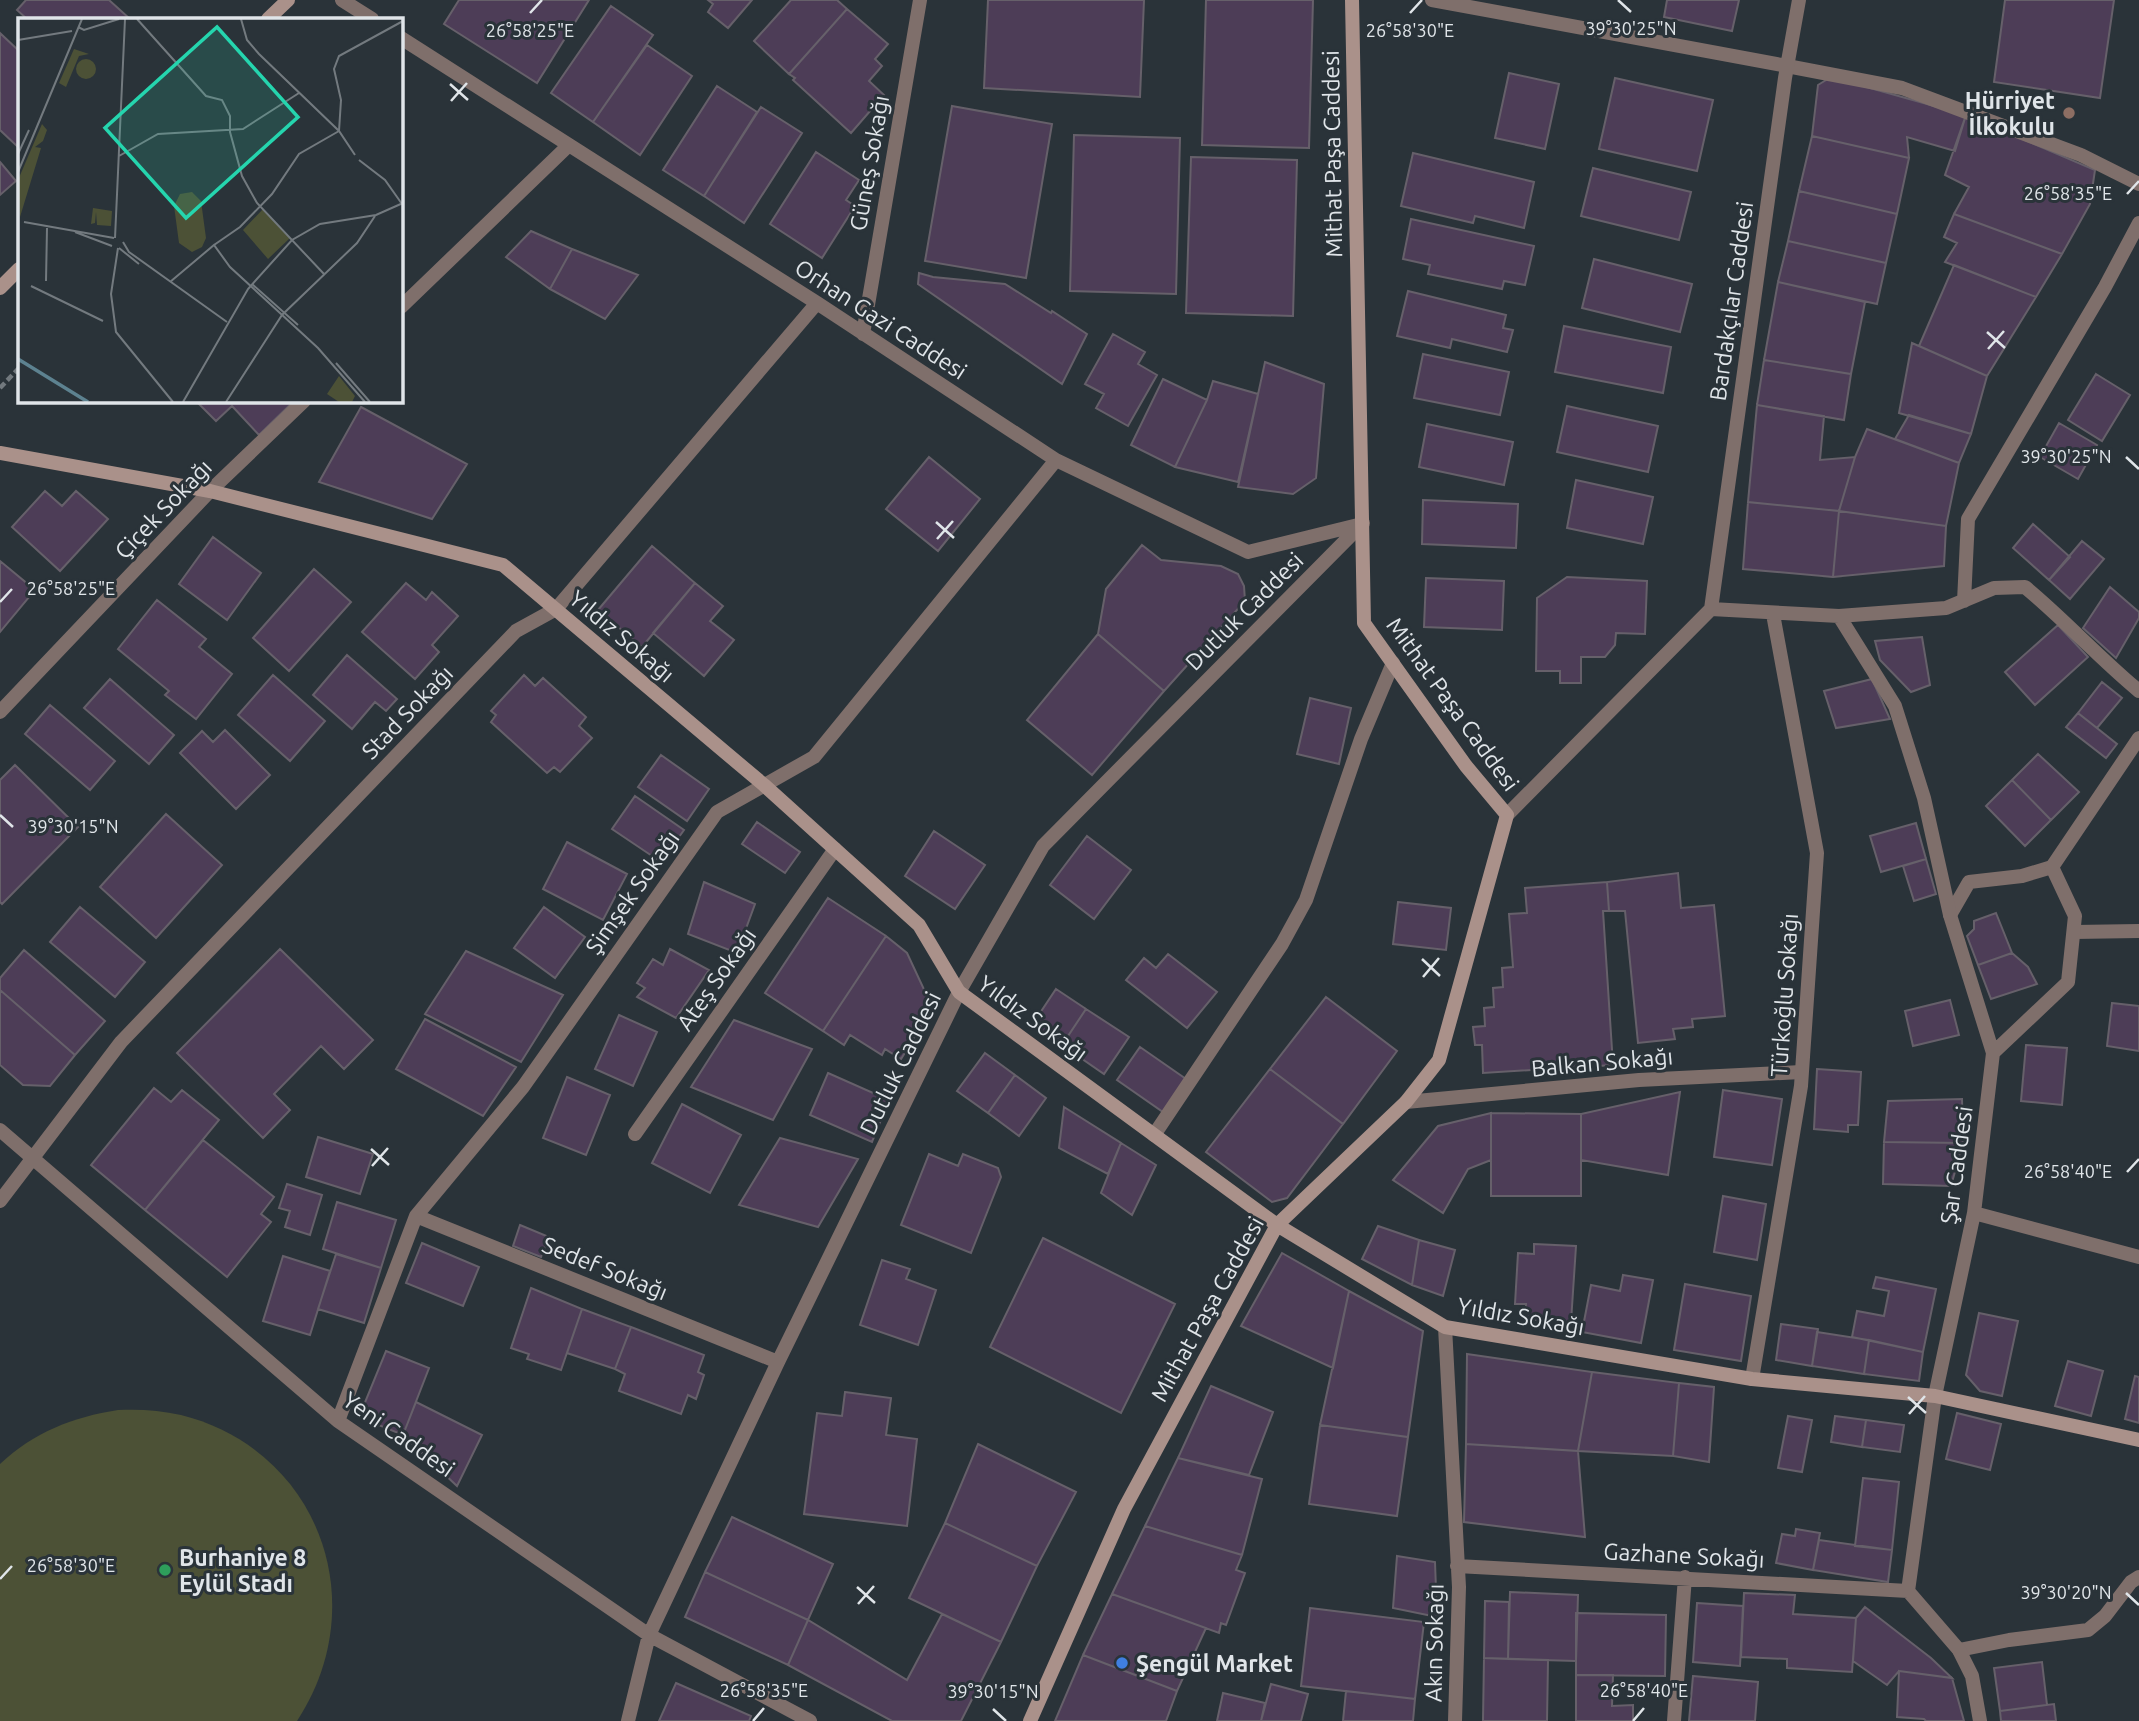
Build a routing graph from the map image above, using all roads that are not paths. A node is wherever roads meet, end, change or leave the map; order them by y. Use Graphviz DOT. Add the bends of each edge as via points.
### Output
graph roads {
  1 [pos="288,0"];
  2 [pos="342,0"];
  3 [pos="1352,0"];
  4 [pos="1432,0"];
  5 [pos="1799,0"];
  6 [pos="918,2"];
  7 [pos="269,18"];
  8 [pos="370,18"];
  9 [pos="402,39"];
  10 [pos="1787,66"];
  11 [pos="568,146"];
  12 [pos="2139,184"];
  13 [pos="2139,223"];
  14 [pos="18,270"];
  15 [pos="0,288"];
  16 [pos="817,303"];
  17 [pos="402,306"];
  18 [pos="863,334"];
  19 [pos="303,402"];
  20 [pos="0,453"];
  21 [pos="1056,460"];
  22 [pos="210,491"];
  23 [pos="1363,523"];
  24 [pos="1964,601"];
  25 [pos="556,609"];
  26 [pos="1710,609"];
  27 [pos="1773,614"];
  28 [pos="1839,616"];
  29 [pos="1393,663"];
  30 [pos="2139,691"];
  31 [pos="0,712"];
  32 [pos="2139,738"];
  33 [pos="764,785"];
  34 [pos="1507,815"];
  35 [pos="835,849"];
  36 [pos="2052,866"];
  37 [pos="1950,915"];
  38 [pos="2074,932"];
  39 [pos="2139,932"];
  40 [pos="959,992"];
  41 [pos="1993,1053"];
  42 [pos="1801,1072"];
  43 [pos="1406,1102"];
  44 [pos="0,1130"];
  45 [pos="635,1134"];
  46 [pos="1154,1135"];
  47 [pos="32,1157"];
  48 [pos="0,1201"];
  49 [pos="1974,1213"];
  50 [pos="416,1216"];
  51 [pos="1277,1225"];
  52 [pos="2139,1257"];
  53 [pos="1444,1327"];
  54 [pos="778,1362"];
  55 [pos="1752,1379"];
  56 [pos="1935,1396"];
  57 [pos="338,1421"];
  58 [pos="2139,1440"];
  59 [pos="1457,1566"];
  60 [pos="1685,1577"];
  61 [pos="2139,1577"];
  62 [pos="1908,1591"];
  63 [pos="649,1635"];
  64 [pos="1959,1650"];
  65 [pos="628,1721"];
  66 [pos="810,1721"];
  67 [pos="1030,1721"];
  68 [pos="1455,1721"];
  69 [pos="1674,1721"];
  70 [pos="1980,1721"];
  1 -- 7 [label="street"];
  2 -- 8 [label="street"];
  3 -- 23 [label="street, Mithat Paşa Caddesi"];
  4 -- 10 [label="street"];
  5 -- 10 [label="street, Bardakçılar Caddesi"];
  6 -- 18 [label="street, Güneş Sokağı"];
  9 -- 11 [label="street, Orhan Gazi Caddesi"];
  10 -- 12 [label="street" via="1902,88 2081,155"];
  10 -- 26 [label="street, Bardakçılar Caddesi"];
  11 -- 16 [label="street, Orhan Gazi Caddesi"];
  11 -- 17 [label="street"];
  13 -- 24 [label="street" via="1968,519"];
  14 -- 15 [label="street"];
  16 -- 18 [label="street, Orhan Gazi Caddesi"];
  16 -- 25 [label="street, Stad Sokağı"];
  18 -- 21 [label="street, Orhan Gazi Caddesi"];
  19 -- 22 [label="street, Çiçek Sokağı"];
  20 -- 22 [label="street, Yıldız Sokağı"];
  21 -- 23 [label="street, Orhan Gazi Caddesi" via="1248,552"];
  21 -- 33 [label="street, Şimşek Sokağı" via="814,757"];
  22 -- 25 [label="street, Yıldız Sokağı" via="503,565"];
  22 -- 31 [label="street, Çiçek Sokağı"];
  23 -- 29 [label="street, Mithat Paşa Caddesi" via="1364,623"];
  23 -- 40 [label="street, Dutluk Caddesi" via="1043,846"];
  24 -- 28 [label="street" via="1946,608"];
  24 -- 30 [label="street" via="1994,588 2025,587"];
  25 -- 33 [label="street, Yıldız Sokağı"];
  25 -- 47 [label="street, Stad Sokağı" via="516,631 131,1032"];
  26 -- 27 [label="street"];
  26 -- 34 [label="street"];
  27 -- 28 [label="street"];
  27 -- 42 [label="street, Türkoğlu Sokağı" via="1817,853"];
  28 -- 37 [label="street, Şar Caddesi" via="1895,706 1924,799"];
  29 -- 34 [label="street, Mithat Paşa Caddesi"];
  29 -- 46 [label="street" via="1361,739 1306,900 1282,944"];
  32 -- 36 [label="street"];
  33 -- 35 [label="street, Yıldız Sokağı"];
  33 -- 50 [label="street, Şimşek Sokağı" via="717,812 523,1087"];
  34 -- 43 [label="street, Mithat Paşa Caddesi" via="1439,1060"];
  35 -- 40 [label="street, Yıldız Sokağı" via="919,925"];
  35 -- 45 [label="street, Ateş Sokağı"];
  36 -- 37 [label="street" via="2022,876 1969,881"];
  36 -- 38 [label="street" via="2075,916"];
  37 -- 41 [label="street, Şar Caddesi"];
  38 -- 39 [label="street"];
  38 -- 41 [label="street" via="2068,982"];
  40 -- 46 [label="street, Yıldız Sokağı"];
  40 -- 54 [label="street, Dutluk Caddesi"];
  41 -- 49 [label="street, Şar Caddesi"];
  42 -- 43 [label="street, Balkan Sokağı" via="1639,1080"];
  42 -- 55 [label="street, Türkoğlu Sokağı"];
  43 -- 51 [label="street, Mithat Paşa Caddesi"];
  44 -- 47 [label="street, Yeni Caddesi"];
  46 -- 51 [label="street, Yıldız Sokağı"];
  47 -- 48 [label="street, Stad Sokağı"];
  47 -- 57 [label="street, Yeni Caddesi"];
  49 -- 52 [label="street"];
  49 -- 56 [label="street, Şar Caddesi"];
  50 -- 54 [label="street, Sedef Sokağı"];
  50 -- 57 [label="street, Şimşek Sokağı"];
  51 -- 53 [label="street, Yıldız Sokağı"];
  51 -- 67 [label="street, Mithat Paşa Caddesi" via="1124,1509"];
  53 -- 55 [label="street, Yıldız Sokağı"];
  53 -- 59 [label="street, Akın Sokağı"];
  54 -- 63 [label="street, Dutluk Caddesi"];
  55 -- 56 [label="street, Yıldız Sokağı"];
  56 -- 58 [label="street, Yıldız Sokağı"];
  56 -- 62 [label="street, Şar Caddesi"];
  57 -- 63 [label="street, Yeni Caddesi"];
  59 -- 60 [label="street, Gazhane Sokağı"];
  59 -- 68 [label="street, Akın Sokağı"];
  60 -- 62 [label="street, Gazhane Sokağı"];
  60 -- 69 [label="street"];
  61 -- 64 [label="street" via="2088,1630"];
  62 -- 64 [label="street"];
  63 -- 65 [label="street, Dutluk Caddesi"];
  63 -- 66 [label="street, Yeni Caddesi"];
  64 -- 70 [label="street" via="1972,1675"];
}
